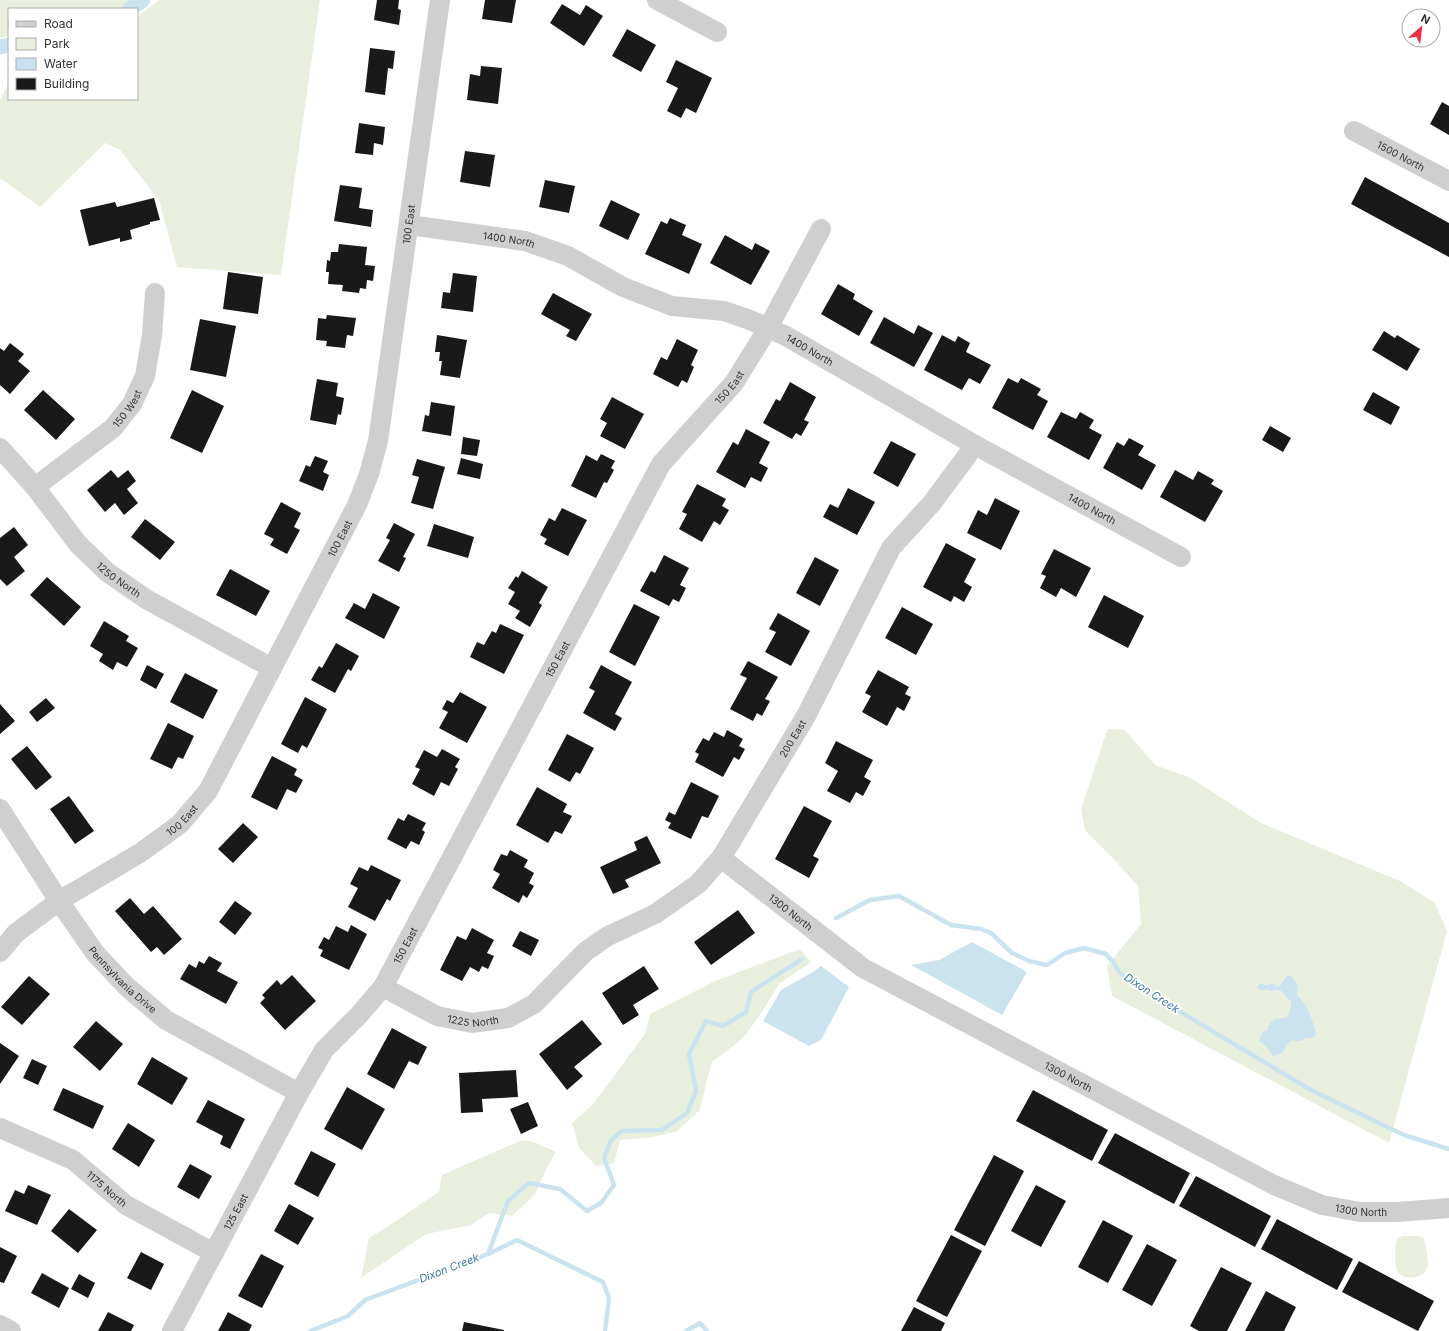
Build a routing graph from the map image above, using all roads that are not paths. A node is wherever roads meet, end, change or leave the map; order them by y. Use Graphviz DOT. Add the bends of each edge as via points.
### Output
graph roads {
  1 [pos="440,0"];
  2 [pos="657,0"];
  3 [pos="717,32"];
  4 [pos="1354,130"];
  5 [pos="1449,181"];
  6 [pos="409,225"];
  7 [pos="821,229"];
  8 [pos="155,293"];
  9 [pos="768,328"];
  10 [pos="975,446"];
  11 [pos="0,448"];
  12 [pos="35,487"];
  13 [pos="1181,558"];
  14 [pos="272,668"];
  15 [pos="0,809"];
  16 [pos="721,858"];
  17 [pos="59,901"];
  18 [pos="0,952"];
  19 [pos="556,980"];
  20 [pos="383,987"];
  21 [pos="298,1093"];
  22 [pos="0,1128"];
  23 [pos="1449,1208"];
  24 [pos="214,1253"];
  25 [pos="0,1325"];
  26 [pos="11,1331"];
  27 [pos="172,1331"];
  1 -- 6 [label="street, 100 East"];
  2 -- 3 [label="street"];
  4 -- 5 [label="street, 1500 North"];
  6 -- 9 [label="street, 1400 North" via="525,241 568,256 623,287 672,306 724,311"];
  6 -- 14 [label="street, 100 East" via="378,441 369,474 357,505"];
  7 -- 9 [label="street, 150 East"];
  8 -- 12 [label="street, 150 West" via="152,335 145,376 132,404 113,428"];
  9 -- 10 [label="street, 1400 North"];
  9 -- 20 [label="street, 150 East" via="734,383 661,464"];
  10 -- 13 [label="street, 1400 North"];
  10 -- 16 [label="street, 200 East" via="932,503 891,548 806,716"];
  11 -- 12 [label="street, 1250 North"];
  12 -- 14 [label="street, 1250 North" via="78,544 107,572 146,599"];
  14 -- 17 [label="street, 100 East" via="208,791 180,824 140,853"];
  15 -- 17 [label="street, Pennsylvania Drive"];
  16 -- 19 [label="street, 200 East" via="698,884 655,914 608,936 586,951"];
  16 -- 23 [label="street, 1300 North" via="863,968 1274,1185 1322,1205 1360,1212"];
  17 -- 18 [label="street, 100 East" via="16,933"];
  17 -- 21 [label="street, Pennsylvania Drive" via="95,953 127,987 166,1020"];
  19 -- 20 [label="street, 1225 North" via="534,1004 508,1018 472,1023 437,1016"];
  20 -- 21 [label="street, 150 East" via="359,1016 324,1050"];
  21 -- 24 [label="street, 125 East"];
  22 -- 24 [label="street, 1175 North" via="74,1160 126,1205"];
  24 -- 27 [label="street, 125 East"];
  25 -- 26 [label="street"];
}
